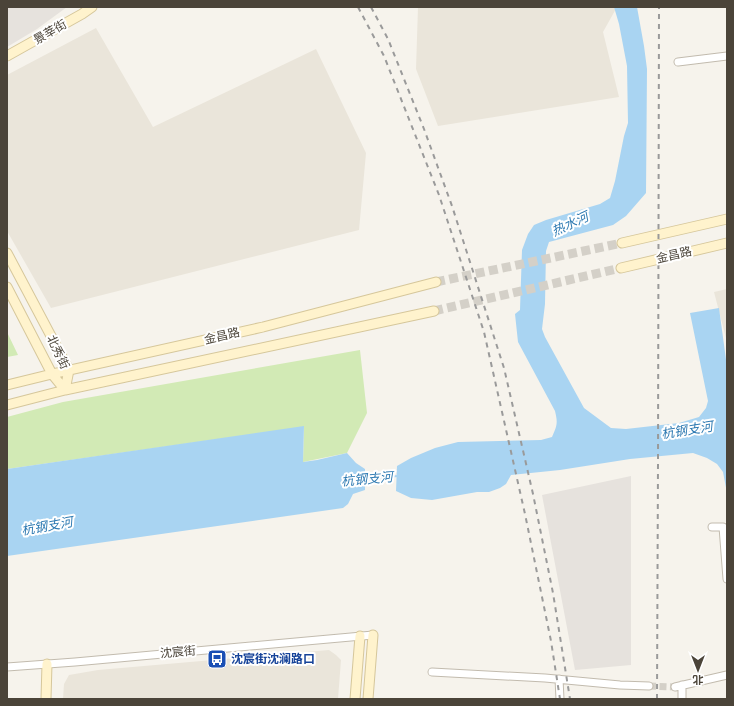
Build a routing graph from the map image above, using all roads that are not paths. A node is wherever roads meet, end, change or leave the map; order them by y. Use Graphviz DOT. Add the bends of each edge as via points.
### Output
graph roads {
  1 [pos="92,7"];
  2 [pos="7,56"];
  3 [pos="727,56"];
  4 [pos="678,62"];
  5 [pos="727,219"];
  6 [pos="622,243"];
  7 [pos="727,243"];
  8 [pos="7,253"];
  9 [pos="621,268"];
  10 [pos="436,282"];
  11 [pos="7,287"];
  12 [pos="434,311"];
  13 [pos="69,370"];
  14 [pos="52,374"];
  15 [pos="7,385"];
  16 [pos="65,390"];
  17 [pos="7,405"];
  18 [pos="712,528"];
  19 [pos="727,578"];
  20 [pos="372,635"];
  21 [pos="360,636"];
  22 [pos="48,664"];
  23 [pos="7,666"];
  24 [pos="432,672"];
  25 [pos="727,675"];
  26 [pos="559,679"];
  27 [pos="682,685"];
  28 [pos="649,686"];
  29 [pos="675,687"];
  30 [pos="46,699"];
  31 [pos="355,699"];
  32 [pos="368,699"];
  33 [pos="560,699"];
  34 [pos="682,699"];
  1 -- 2 [label="main road, 景莘街"];
  3 -- 4 [label="street"];
  5 -- 6 [label="main road, 金昌路"];
  7 -- 9 [label="main road, 金昌路"];
  8 -- 13 [label="main road, 北秀街"];
  10 -- 13 [label="main road, 金昌路" via="263,327"];
  11 -- 14 [label="main road, 北秀街"];
  12 -- 16 [label="main road, 金昌路"];
  13 -- 14 [label="main road, 金昌路"];
  13 -- 16 [label="main road, 北秀街"];
  14 -- 15 [label="main road, 金昌路"];
  14 -- 16 [label="main road, 北秀街"];
  16 -- 17 [label="main road, 金昌路"];
  18 -- 19 [label="street" via="723,528"];
  20 -- 21 [label="street, 沈宸街"];
  20 -- 32 [label="main road"];
  21 -- 22 [label="street, 沈宸街"];
  21 -- 31 [label="main road"];
  22 -- 23 [label="street, 沈宸街"];
  22 -- 30 [label="main road"];
  24 -- 26 [label="street"];
  25 -- 27 [label="street"];
  26 -- 28 [label="street"];
  26 -- 33 [label="street"];
  27 -- 29 [label="street"];
  27 -- 34 [label="street"];
}
